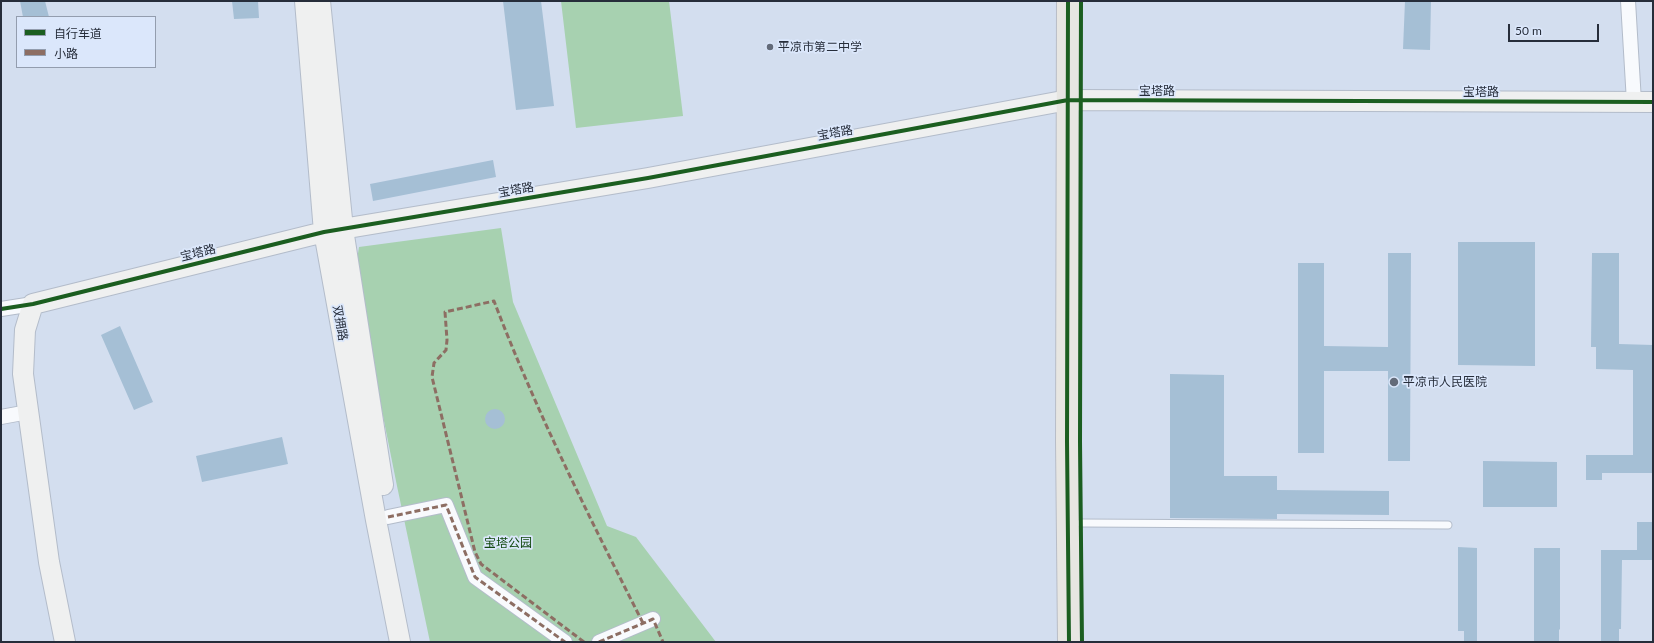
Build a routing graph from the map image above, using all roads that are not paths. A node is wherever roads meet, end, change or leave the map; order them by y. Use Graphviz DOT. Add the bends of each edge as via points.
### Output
graph roads {
  1 [pos="305,1"];
  2 [pos="320,1"];
  3 [pos="1068,1"];
  4 [pos="1081,1"];
  5 [pos="1628,1"];
  6 [pos="1074,101"];
  7 [pos="1643,102"];
  8 [pos="333,230"];
  9 [pos="33,304"];
  10 [pos="1,309"];
  11 [pos="1074,355"];
  12 [pos="28,412"];
  13 [pos="1,417"];
  14 [pos="388,517"];
  15 [pos="1081,523"];
  16 [pos="1448,525"];
  17 [pos="654,619"];
  18 [pos="65,642"];
  19 [pos="400,642"];
  20 [pos="413,642"];
  21 [pos="565,642"];
  22 [pos="599,642"];
  23 [pos="1069,642"];
  24 [pos="1082,642"];
  1 -- 8 [label="street, 双拥路"];
  2 -- 8 [label="street, 双拥路"];
  3 -- 6 [label="main road"];
  4 -- 6 [label="main road"];
  5 -- 7 [label="street"];
  6 -- 7 [label="street, 宝塔路"];
  6 -- 8 [label="street, 宝塔路" via="648,178"];
  6 -- 11 [label="main road"];
  8 -- 9 [label="street, 宝塔路"];
  8 -- 14 [label="street, 双拥路"];
  8 -- 19 [label="street, 双拥路" via="376,520"];
  9 -- 10 [label="street"];
  9 -- 12 [label="street" via="25,330 23,374"];
  11 -- 15 [label="main road"];
  11 -- 23 [label="main road"];
  12 -- 13 [label="street"];
  12 -- 18 [label="street" via="49,562"];
  14 -- 20 [label="street, 双拥路"];
  14 -- 21 [label="street" via="446,504 475,577"];
  15 -- 16 [label="lane"];
  15 -- 24 [label="main road"];
  17 -- 22 [label="street"];
}
